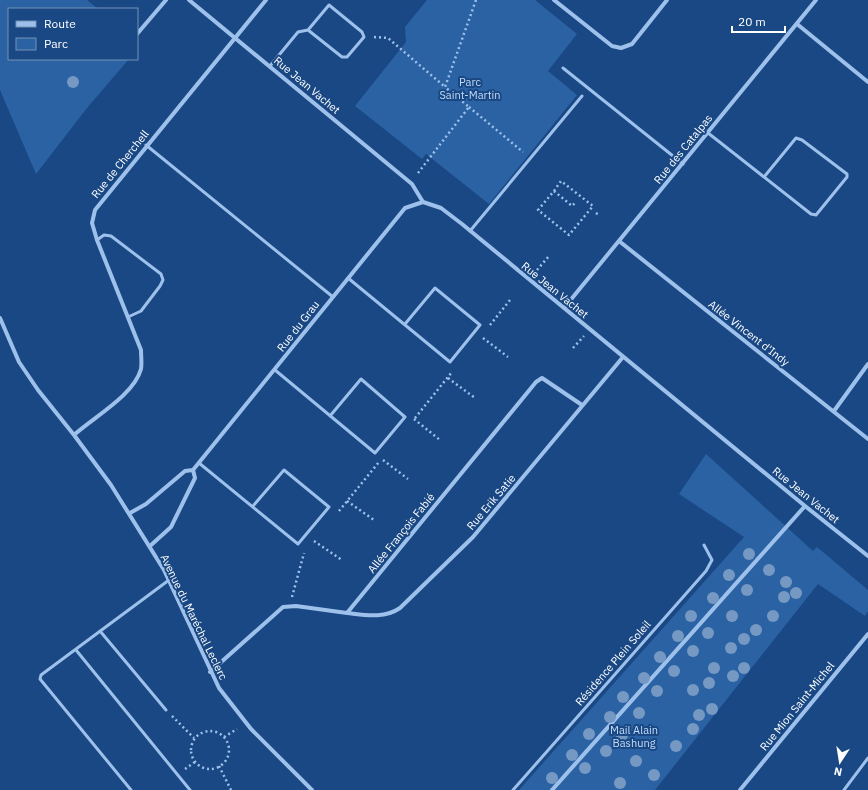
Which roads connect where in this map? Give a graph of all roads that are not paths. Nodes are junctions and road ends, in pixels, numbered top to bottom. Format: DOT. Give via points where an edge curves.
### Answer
graph roads {
  1 [pos="166,0"];
  2 [pos="190,0"];
  3 [pos="266,0"];
  4 [pos="554,0"];
  5 [pos="667,0"];
  6 [pos="816,0"];
  7 [pos="797,24"];
  8 [pos="308,30"];
  9 [pos="138,33"];
  10 [pos="235,36"];
  11 [pos="270,66"];
  12 [pos="563,68"];
  13 [pos="868,82"];
  14 [pos="582,96"];
  15 [pos="708,132"];
  16 [pos="146,145"];
  17 [pos="683,164"];
  18 [pos="764,177"];
  19 [pos="423,202"];
  20 [pos="470,231"];
  21 [pos="97,240"];
  22 [pos="619,241"];
  23 [pos="348,278"];
  24 [pos="333,297"];
  25 [pos="564,308"];
  26 [pos="128,317"];
  27 [pos="0,318"];
  28 [pos="405,324"];
  29 [pos="623,357"];
  30 [pos="868,364"];
  31 [pos="275,370"];
  32 [pos="582,405"];
  33 [pos="834,411"];
  34 [pos="330,416"];
  35 [pos="74,435"];
  36 [pos="868,439"];
  37 [pos="199,463"];
  38 [pos="193,470"];
  39 [pos="253,506"];
  40 [pos="804,506"];
  41 [pos="130,514"];
  42 [pos="704,545"];
  43 [pos="150,546"];
  44 [pos="868,556"];
  45 [pos="169,580"];
  46 [pos="347,613"];
  47 [pos="100,631"];
  48 [pos="868,634"];
  49 [pos="76,650"];
  50 [pos="210,672"];
  51 [pos="166,710"];
  52 [pos="868,758"];
  53 [pos="131,790"];
  54 [pos="190,790"];
  55 [pos="312,790"];
  56 [pos="514,790"];
  57 [pos="552,790"];
  58 [pos="740,790"];
  59 [pos="844,790"];
  1 -- 9 [label="street"];
  2 -- 10 [label="street, Rue Jean Vachet"];
  3 -- 10 [label="street, Rue de Cherchell"];
  4 -- 5 [label="street" via="612,46 621,48 632,44"];
  6 -- 7 [label="street, Rue des Catalpas"];
  7 -- 13 [label="street"];
  7 -- 15 [label="street, Rue des Catalpas"];
  8 -- 8 [label="lane" via="328,5 362,32 364,37 347,57 342,57"];
  8 -- 11 [label="lane" via="298,32"];
  10 -- 11 [label="street, Rue Jean Vachet"];
  10 -- 16 [label="street, Rue de Cherchell"];
  11 -- 19 [label="street, Rue Jean Vachet" via="412,184"];
  12 -- 17 [label="lane"];
  14 -- 20 [label="lane"];
  15 -- 17 [label="street, Rue des Catalpas"];
  15 -- 18 [label="lane"];
  16 -- 21 [label="street, Rue de Cherchell" via="95,210 92,222"];
  16 -- 24 [label="lane"];
  17 -- 22 [label="street, Rue des Catalpas"];
  18 -- 18 [label="lane" via="811,214 816,215 847,174 796,138"];
  19 -- 20 [label="street, Rue Jean Vachet" via="441,208"];
  19 -- 23 [label="street, Rue du Grau" via="405,208"];
  20 -- 25 [label="street, Rue Jean Vachet"];
  21 -- 26 [label="street, Rue de Cherchell"];
  21 -- 26 [label="lane" via="104,235 111,236 160,274 163,280 141,311"];
  22 -- 25 [label="street, Rue des Catalpas"];
  22 -- 33 [label="street, Allée Vincent d'Indy"];
  23 -- 24 [label="street, Rue du Grau"];
  23 -- 28 [label="lane"];
  24 -- 31 [label="street, Rue du Grau"];
  25 -- 29 [label="street, Rue Jean Vachet"];
  26 -- 35 [label="street, Rue de Cherchell" via="141,350 141,368 137,378 130,389"];
  27 -- 35 [label="street, Avenue du Maréchal Leclerc" via="19,362"];
  28 -- 28 [label="lane" via="436,288 480,325 450,362"];
  29 -- 32 [label="street, Rue Erik Satie"];
  29 -- 40 [label="street, Rue Jean Vachet"];
  30 -- 33 [label="street"];
  31 -- 34 [label="lane"];
  31 -- 37 [label="street, Rue du Grau"];
  32 -- 46 [label="street, Rue Erik Satie" via="473,537 400,608 384,615"];
  32 -- 46 [label="street, Allée François Fabié" via="549,381 542,378 536,382"];
  33 -- 36 [label="street, Allée Vincent d'Indy"];
  34 -- 34 [label="lane" via="361,379 405,417 375,453"];
  35 -- 41 [label="street, Avenue du Maréchal Leclerc"];
  37 -- 38 [label="street, Rue du Grau"];
  37 -- 39 [label="lane"];
  38 -- 41 [label="street, Rue du Grau" via="185,471"];
  38 -- 43 [label="street" via="195,478 171,527"];
  39 -- 39 [label="lane" via="284,470 329,508 298,544"];
  40 -- 44 [label="street, Rue Jean Vachet"];
  40 -- 57 [label="street"];
  41 -- 43 [label="street, Avenue du Maréchal Leclerc"];
  42 -- 56 [label="lane, Résidence Plein Soleil" via="712,560 706,571"];
  43 -- 45 [label="street, Avenue du Maréchal Leclerc"];
  45 -- 47 [label="lane"];
  45 -- 50 [label="street, Avenue du Maréchal Leclerc"];
  46 -- 50 [label="street" via="296,606 282,607"];
  47 -- 49 [label="lane"];
  47 -- 51 [label="lane"];
  48 -- 58 [label="street, Rue Mion Saint-Michel"];
  49 -- 53 [label="lane" via="40,679"];
  49 -- 54 [label="lane"];
  50 -- 55 [label="street, Avenue du Maréchal Leclerc" via="218,688 251,729"];
  52 -- 59 [label="lane"];
}
